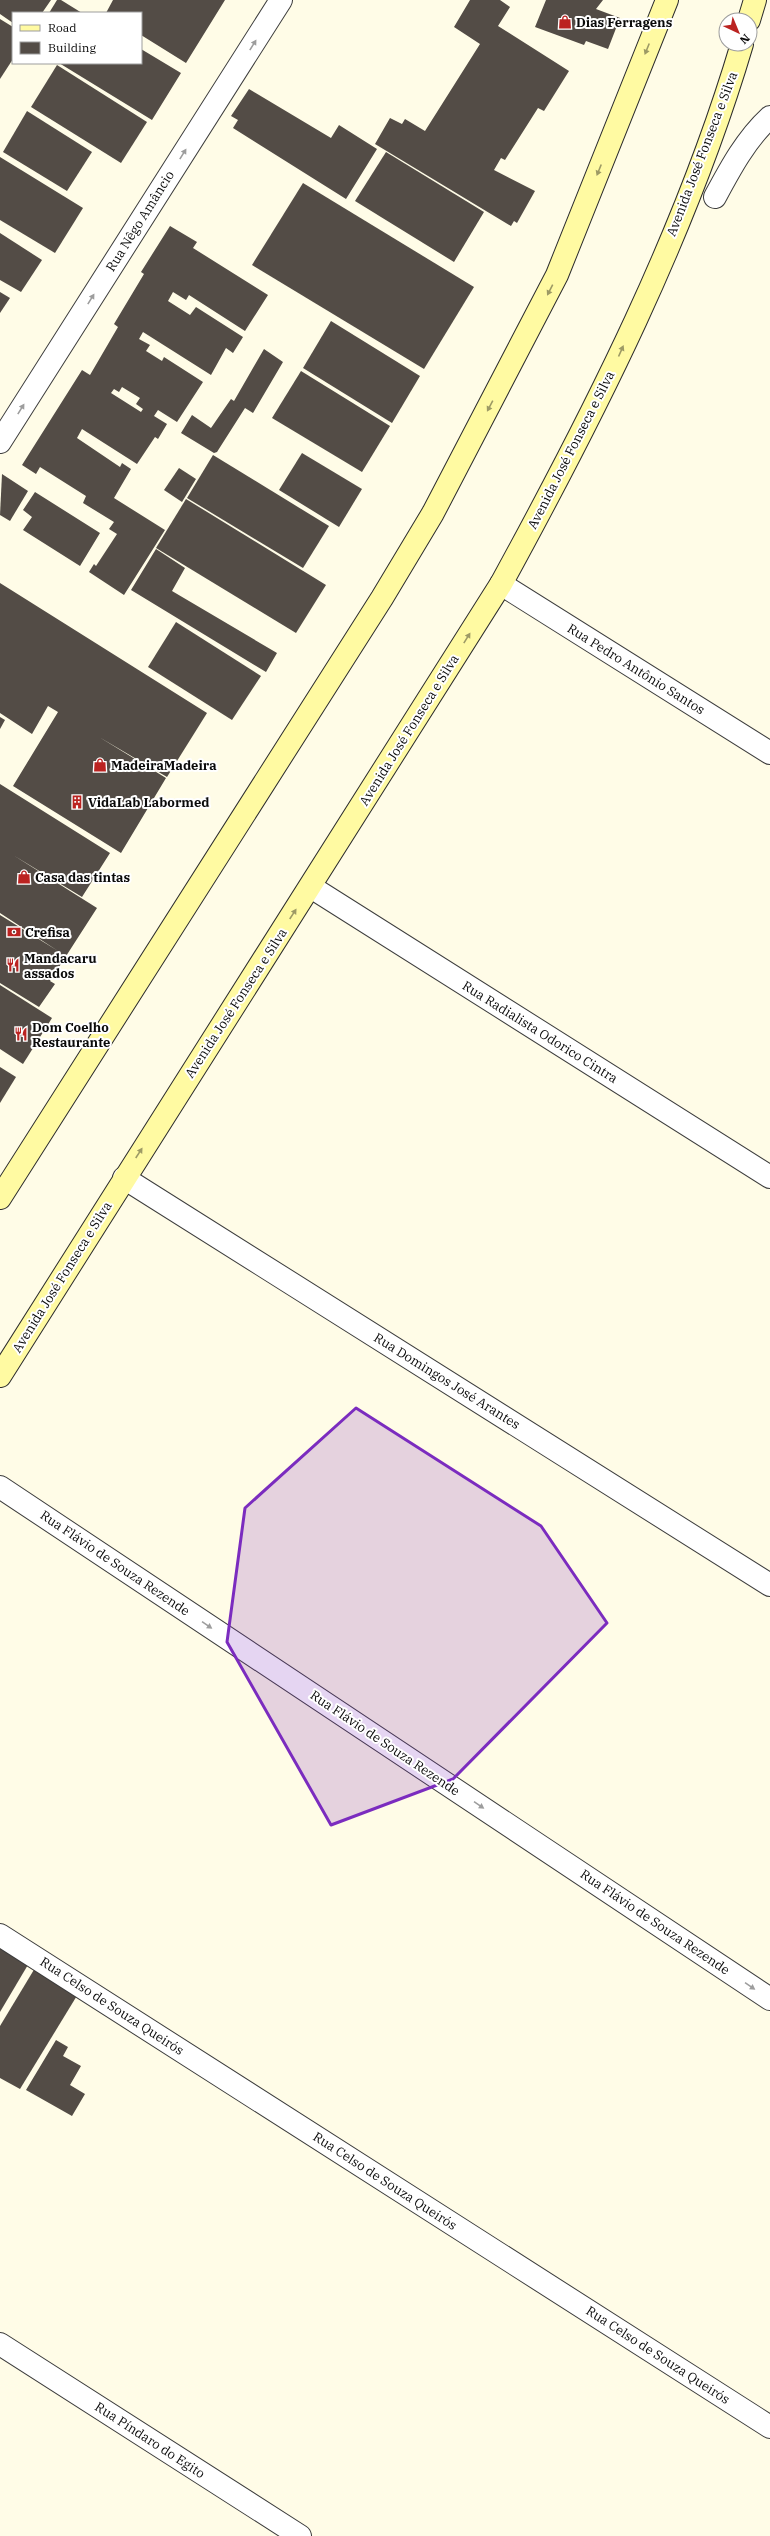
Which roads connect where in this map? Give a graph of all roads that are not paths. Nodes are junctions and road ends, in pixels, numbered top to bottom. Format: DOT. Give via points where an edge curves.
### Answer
graph roads {
  1 [pos="281,0"];
  2 [pos="667,0"];
  3 [pos="755,0"];
  4 [pos="751,12"];
  5 [pos="740,52"];
  6 [pos="770,117"];
  7 [pos="714,197"];
  8 [pos="0,442"];
  9 [pos="501,584"];
  10 [pos="770,753"];
  11 [pos="311,887"];
  12 [pos="770,1177"];
  13 [pos="124,1178"];
  14 [pos="0,1198"];
  15 [pos="0,1376"];
  16 [pos="0,1487"];
  17 [pos="770,1585"];
  18 [pos="0,1934"];
  19 [pos="770,1999"];
  20 [pos="0,2344"];
  21 [pos="770,2427"];
  22 [pos="300,2536"];
  8 -- 1 [label="street, Rua Nêgo Amâncio, one-way"];
  2 -- 14 [label="main road, one-way" via="557,275 433,513 382,598"];
  3 -- 4 [label="main road"];
  9 -- 5 [label="main road, Avenida José Fonseca e Silva, one-way" via="613,369 673,234 726,99"];
  6 -- 7 [label="street" via="761,125 732,165"];
  9 -- 10 [label="street, Rua Pedro Antônio Santos"];
  11 -- 9 [label="main road, Avenida José Fonseca e Silva, one-way"];
  11 -- 12 [label="street, Rua Radialista Odorico Cintra"];
  13 -- 11 [label="main road, Avenida José Fonseca e Silva, one-way"];
  13 -- 15 [label="main road, Avenida José Fonseca e Silva"];
  13 -- 17 [label="street, Rua Domingos José Arantes"];
  16 -- 19 [label="street, Rua Flávio de Souza Rezende, one-way"];
  18 -- 21 [label="street, Rua Celso de Souza Queirós"];
  20 -- 22 [label="street, Rua Píndaro do Egito"];
}
